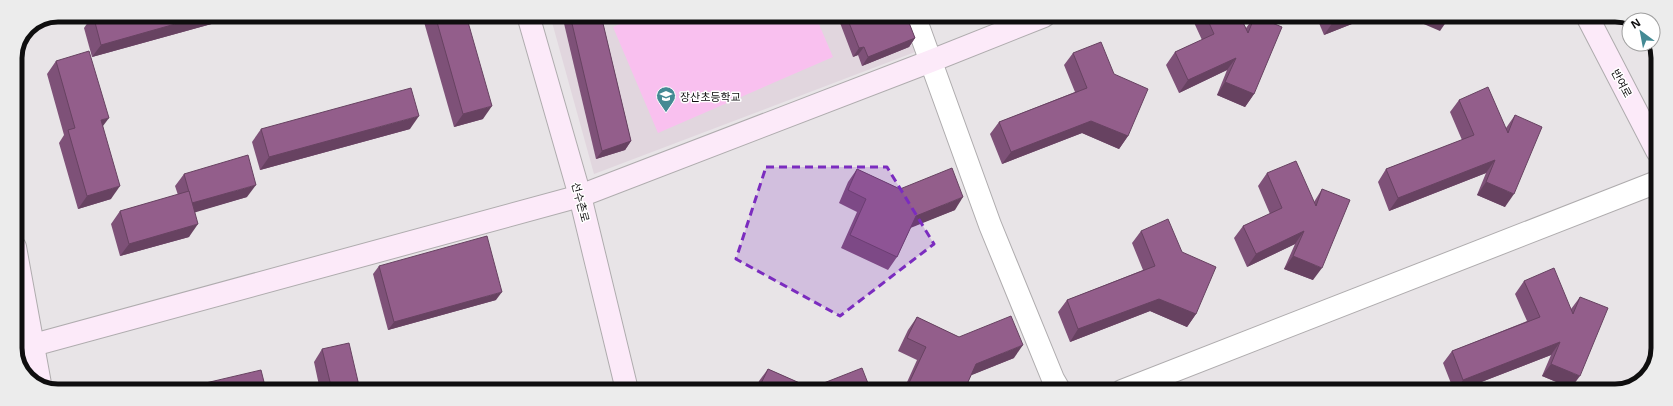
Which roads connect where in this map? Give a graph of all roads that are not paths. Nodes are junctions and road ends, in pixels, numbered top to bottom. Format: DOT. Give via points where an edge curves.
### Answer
graph roads {
  1 [pos="530,22"];
  2 [pos="916,22"];
  3 [pos="1029,22"];
  4 [pos="1590,22"];
  5 [pos="930,61"];
  6 [pos="1651,138"];
  7 [pos="1651,184"];
  8 [pos="580,196"];
  9 [pos="22,326"];
  10 [pos="24,348"];
  11 [pos="37,378"];
  12 [pos="626,384"];
  13 [pos="1056,384"];
  14 [pos="1140,384"];
  1 -- 8 [label="main road, 선수촌로"];
  2 -- 5 [label="street"];
  3 -- 5 [label="main road"];
  4 -- 6 [label="main road, 반여로"];
  5 -- 8 [label="main road"];
  5 -- 13 [label="street" via="990,225"];
  7 -- 14 [label="street"];
  8 -- 10 [label="main road"];
  8 -- 12 [label="main road, 선수촌로"];
  9 -- 10 [label="main road"];
  10 -- 11 [label="main road"];
}
